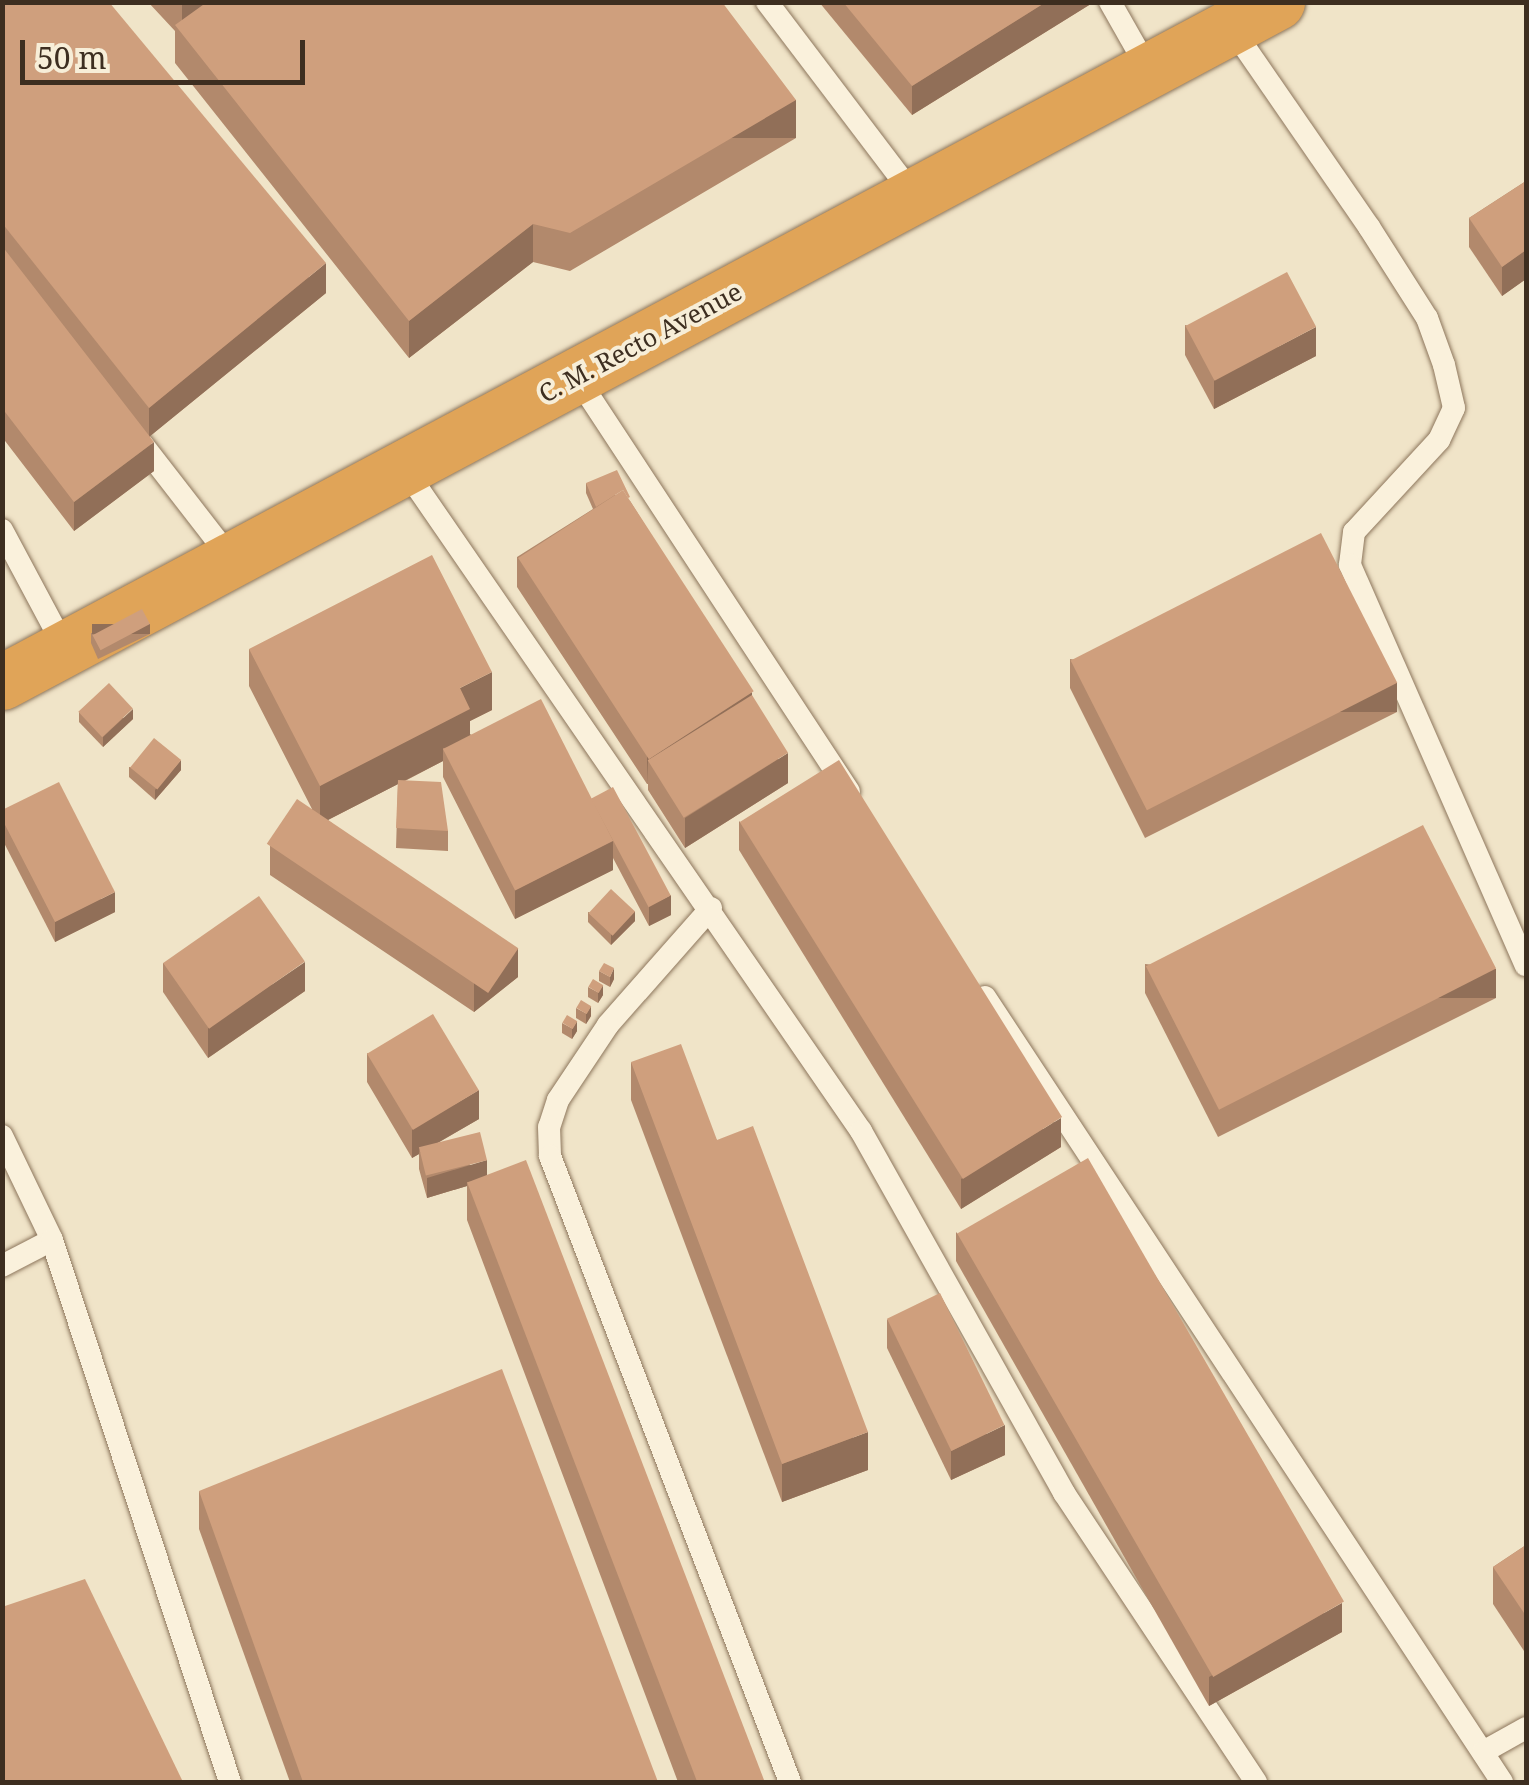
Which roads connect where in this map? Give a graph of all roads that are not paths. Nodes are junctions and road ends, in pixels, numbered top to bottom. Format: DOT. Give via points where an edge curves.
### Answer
graph roads {
  1 [pos="766,2"];
  2 [pos="1110,2"];
  3 [pos="1254,15"];
  4 [pos="1148,70"];
  5 [pos="914,196"];
  6 [pos="576,376"];
  7 [pos="124,420"];
  8 [pos="406,471"];
  9 [pos="2,530"];
  10 [pos="234,562"];
  11 [pos="66,650"];
  12 [pos="2,682"];
  13 [pos="860,807"];
  14 [pos="711,908"];
  15 [pos="1526,965"];
  16 [pos="969,973"];
  17 [pos="2,1136"];
  18 [pos="52,1240"];
  19 [pos="2,1266"];
  20 [pos="1526,1728"];
  21 [pos="1482,1752"];
  22 [pos="230,1782"];
  23 [pos="790,1782"];
  24 [pos="1256,1782"];
  25 [pos="1502,1782"];
  1 -- 5 [label="lane"];
  2 -- 4 [label="lane"];
  3 -- 4 [label="highway, C. M. Recto Avenue"];
  3 -- 15 [label="lane" via="1426,318 1444,365 1454,408 1438,440 1354,532 1350,565"];
  4 -- 5 [label="highway, C. M. Recto Avenue"];
  5 -- 6 [label="highway, C. M. Recto Avenue"];
  6 -- 8 [label="highway, C. M. Recto Avenue"];
  6 -- 13 [label="lane"];
  7 -- 10 [label="lane"];
  8 -- 10 [label="highway, C. M. Recto Avenue"];
  8 -- 14 [label="lane"];
  9 -- 11 [label="lane"];
  10 -- 11 [label="highway, C. M. Recto Avenue"];
  11 -- 12 [label="highway, C. M. Recto Avenue"];
  14 -- 23 [label="lane" via="608,1025 558,1100 549,1127 550,1156 648,1426"];
  14 -- 24 [label="lane" via="861,1131 1064,1493"];
  16 -- 21 [label="lane"];
  17 -- 18 [label="lane"];
  18 -- 19 [label="lane"];
  18 -- 22 [label="lane"];
  20 -- 21 [label="lane"];
  21 -- 25 [label="lane"];
}
